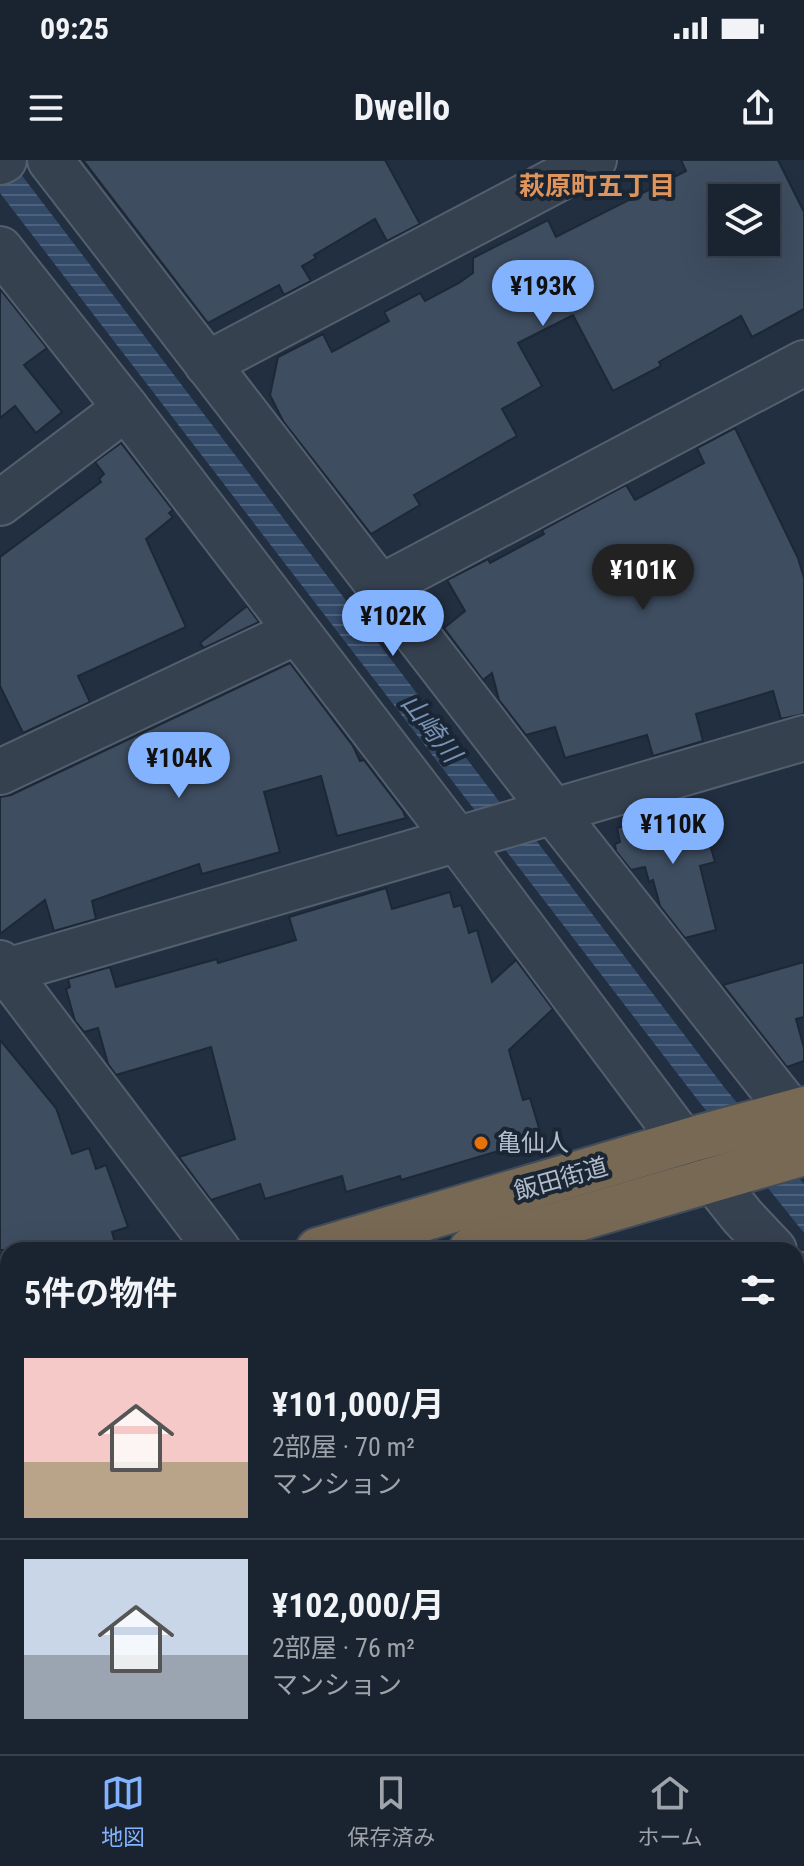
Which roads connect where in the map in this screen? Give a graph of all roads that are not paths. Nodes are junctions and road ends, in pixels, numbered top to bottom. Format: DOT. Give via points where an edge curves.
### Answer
graph roads {
  1 [pos="50,160"];
  2 [pos="594,160"];
  3 [pos="0,249"];
  4 [pos="804,363"];
  5 [pos="207,364"];
  6 [pos="126,408"];
  7 [pos="0,503"];
  8 [pos="381,587"];
  9 [pos="296,632"];
  10 [pos="804,738"];
  11 [pos="0,772"];
  12 [pos="553,811"];
  13 [pos="458,841"];
  14 [pos="2,969"];
  15 [pos="796,1129"];
  16 [pos="690,1140"];
  17 [pos="719,1179"];
  18 [pos="212,1242"];
  19 [pos="345,1242"];
  20 [pos="499,1242"];
  21 [pos="768,1242"];
  1 -- 5 [label="street"];
  2 -- 5 [label="street"];
  3 -- 6 [label="street"];
  4 -- 8 [label="street"];
  5 -- 8 [label="street"];
  6 -- 7 [label="street"];
  6 -- 9 [label="street"];
  8 -- 12 [label="street"];
  9 -- 11 [label="street"];
  9 -- 13 [label="street"];
  10 -- 12 [label="street"];
  12 -- 13 [label="street"];
  12 -- 15 [label="street"];
  13 -- 14 [label="street"];
  13 -- 16 [label="street"];
  14 -- 18 [label="street"];
  15 -- 16 [label="highway, 飯田街道"];
  15 -- 17 [label="highway, 飯田街道"];
  16 -- 17 [label="street"];
  16 -- 19 [label="highway, 飯田街道"];
  17 -- 20 [label="highway, 飯田街道"];
  17 -- 21 [label="street"];
}
